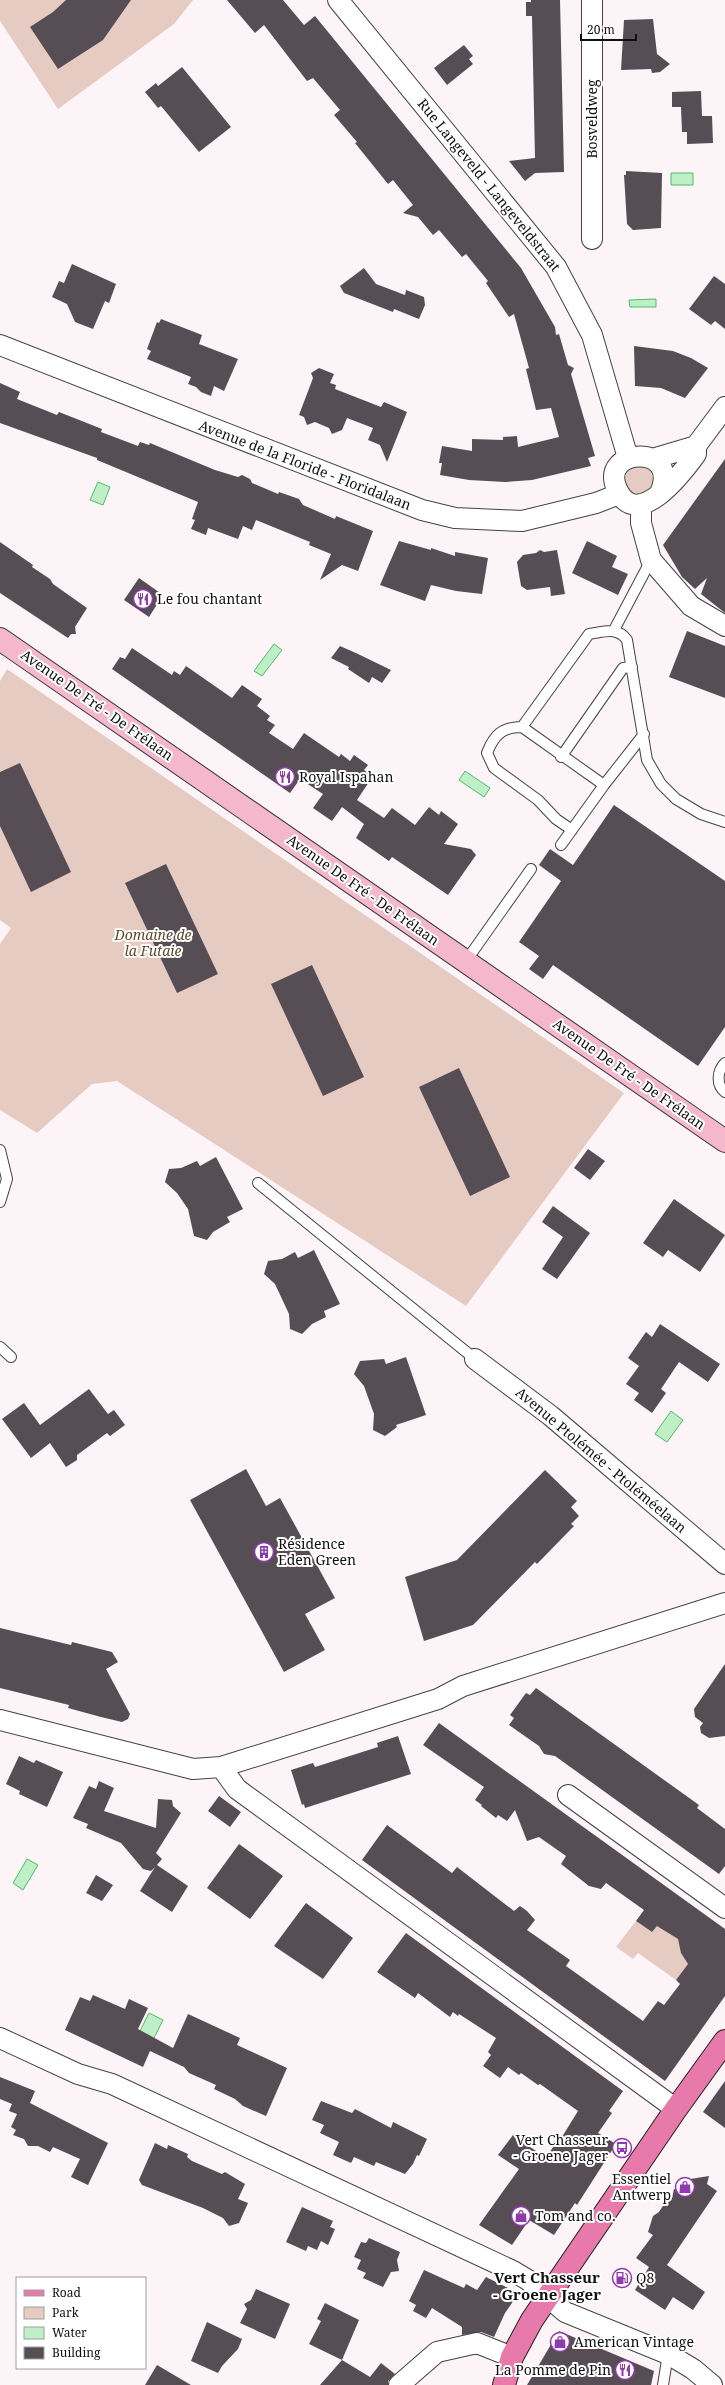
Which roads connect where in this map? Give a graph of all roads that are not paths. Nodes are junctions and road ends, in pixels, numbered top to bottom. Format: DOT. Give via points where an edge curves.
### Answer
graph roads {
  1 [pos="338,0"];
  2 [pos="592,0"];
  3 [pos="592,238"];
  4 [pos="0,345"];
  5 [pos="725,407"];
  6 [pos="696,446"];
  7 [pos="628,458"];
  8 [pos="652,459"];
  9 [pos="660,493"];
  10 [pos="619,494"];
  11 [pos="641,504"];
  12 [pos="651,560"];
  13 [pos="725,626"];
  14 [pos="614,630"];
  15 [pos="0,639"];
  16 [pos="632,667"];
  17 [pos="522,727"];
  18 [pos="644,734"];
  19 [pos="561,756"];
  20 [pos="604,785"];
  21 [pos="725,822"];
  22 [pos="572,830"];
  23 [pos="561,845"];
  24 [pos="531,869"];
  25 [pos="466,961"];
  26 [pos="725,1064"];
  27 [pos="725,1092"];
  28 [pos="725,1141"];
  29 [pos="0,1150"];
  30 [pos="258,1183"];
  31 [pos="0,1202"];
  32 [pos="0,1346"];
  33 [pos="11,1357"];
  34 [pos="475,1359"];
  35 [pos="725,1564"];
  36 [pos="725,1603"];
  37 [pos="0,1720"];
  38 [pos="220,1767"];
  39 [pos="568,1794"];
  40 [pos="725,1908"];
  41 [pos="0,2038"];
  42 [pos="725,2041"];
  43 [pos="676,2109"];
  44 [pos="548,2297"];
  45 [pos="668,2354"];
  46 [pos="512,2357"];
  47 [pos="399,2385"];
  48 [pos="504,2385"];
  49 [pos="663,2385"];
  50 [pos="712,2385"];
  1 -- 7 [label="street, Rue Langeveld - Langeveldstraat" via="556,267 592,335"];
  2 -- 3 [label="street, Bosveldweg"];
  4 -- 10 [label="street, Avenue de la Floride - Floridalaan" via="422,510 455,518 522,522 596,503"];
  5 -- 6 [label="street"];
  6 -- 8 [label="street"];
  6 -- 9 [label="street" via="696,454 680,475"];
  7 -- 8 [label="street" via="640,455"];
  7 -- 10 [label="street" via="621,463 615,478"];
  8 -- 9 [label="street" via="664,479"];
  9 -- 11 [label="street" via="655,499"];
  10 -- 11 [label="street" via="632,504"];
  11 -- 12 [label="street" via="641,523"];
  12 -- 13 [label="street" via="691,606"];
  12 -- 14 [label="lane"];
  14 -- 16 [label="lane" via="627,640"];
  14 -- 17 [label="lane" via="589,634"];
  15 -- 25 [label="main road, Avenue De Fré - De Frélaan"];
  16 -- 18 [label="lane"];
  16 -- 19 [label="lane" via="624,668"];
  17 -- 19 [label="lane"];
  17 -- 22 [label="lane" via="509,727 492,739 487,753 494,768 538,800 556,819"];
  18 -- 20 [label="lane"];
  18 -- 21 [label="lane" via="647,760 661,784 676,800 701,814"];
  19 -- 20 [label="lane"];
  20 -- 22 [label="lane"];
  22 -- 23 [label="lane"];
  24 -- 25 [label="lane"];
  25 -- 28 [label="main road, Avenue De Fré - De Frélaan"];
  26 -- 27 [label="lane" via="719,1073 719,1082"];
  29 -- 31 [label="lane" via="7,1180"];
  30 -- 34 [label="lane"];
  32 -- 33 [label="lane"];
  34 -- 35 [label="street, Avenue Ptolémée - Ptoléméelaan" via="551,1416"];
  36 -- 38 [label="street" via="462,1686 438,1699"];
  37 -- 38 [label="street" via="193,1769"];
  38 -- 43 [label="street" via="237,1789"];
  39 -- 40 [label="street"];
  41 -- 44 [label="street" via="78,2074 112,2084 513,2271"];
  42 -- 43 [label="main road"];
  43 -- 44 [label="main road"];
  44 -- 45 [label="street" via="565,2312"];
  44 -- 46 [label="main road"];
  45 -- 49 [label="lane"];
  45 -- 50 [label="street" via="693,2369"];
  46 -- 47 [label="street" via="477,2343 437,2352"];
  46 -- 48 [label="main road"];
}
